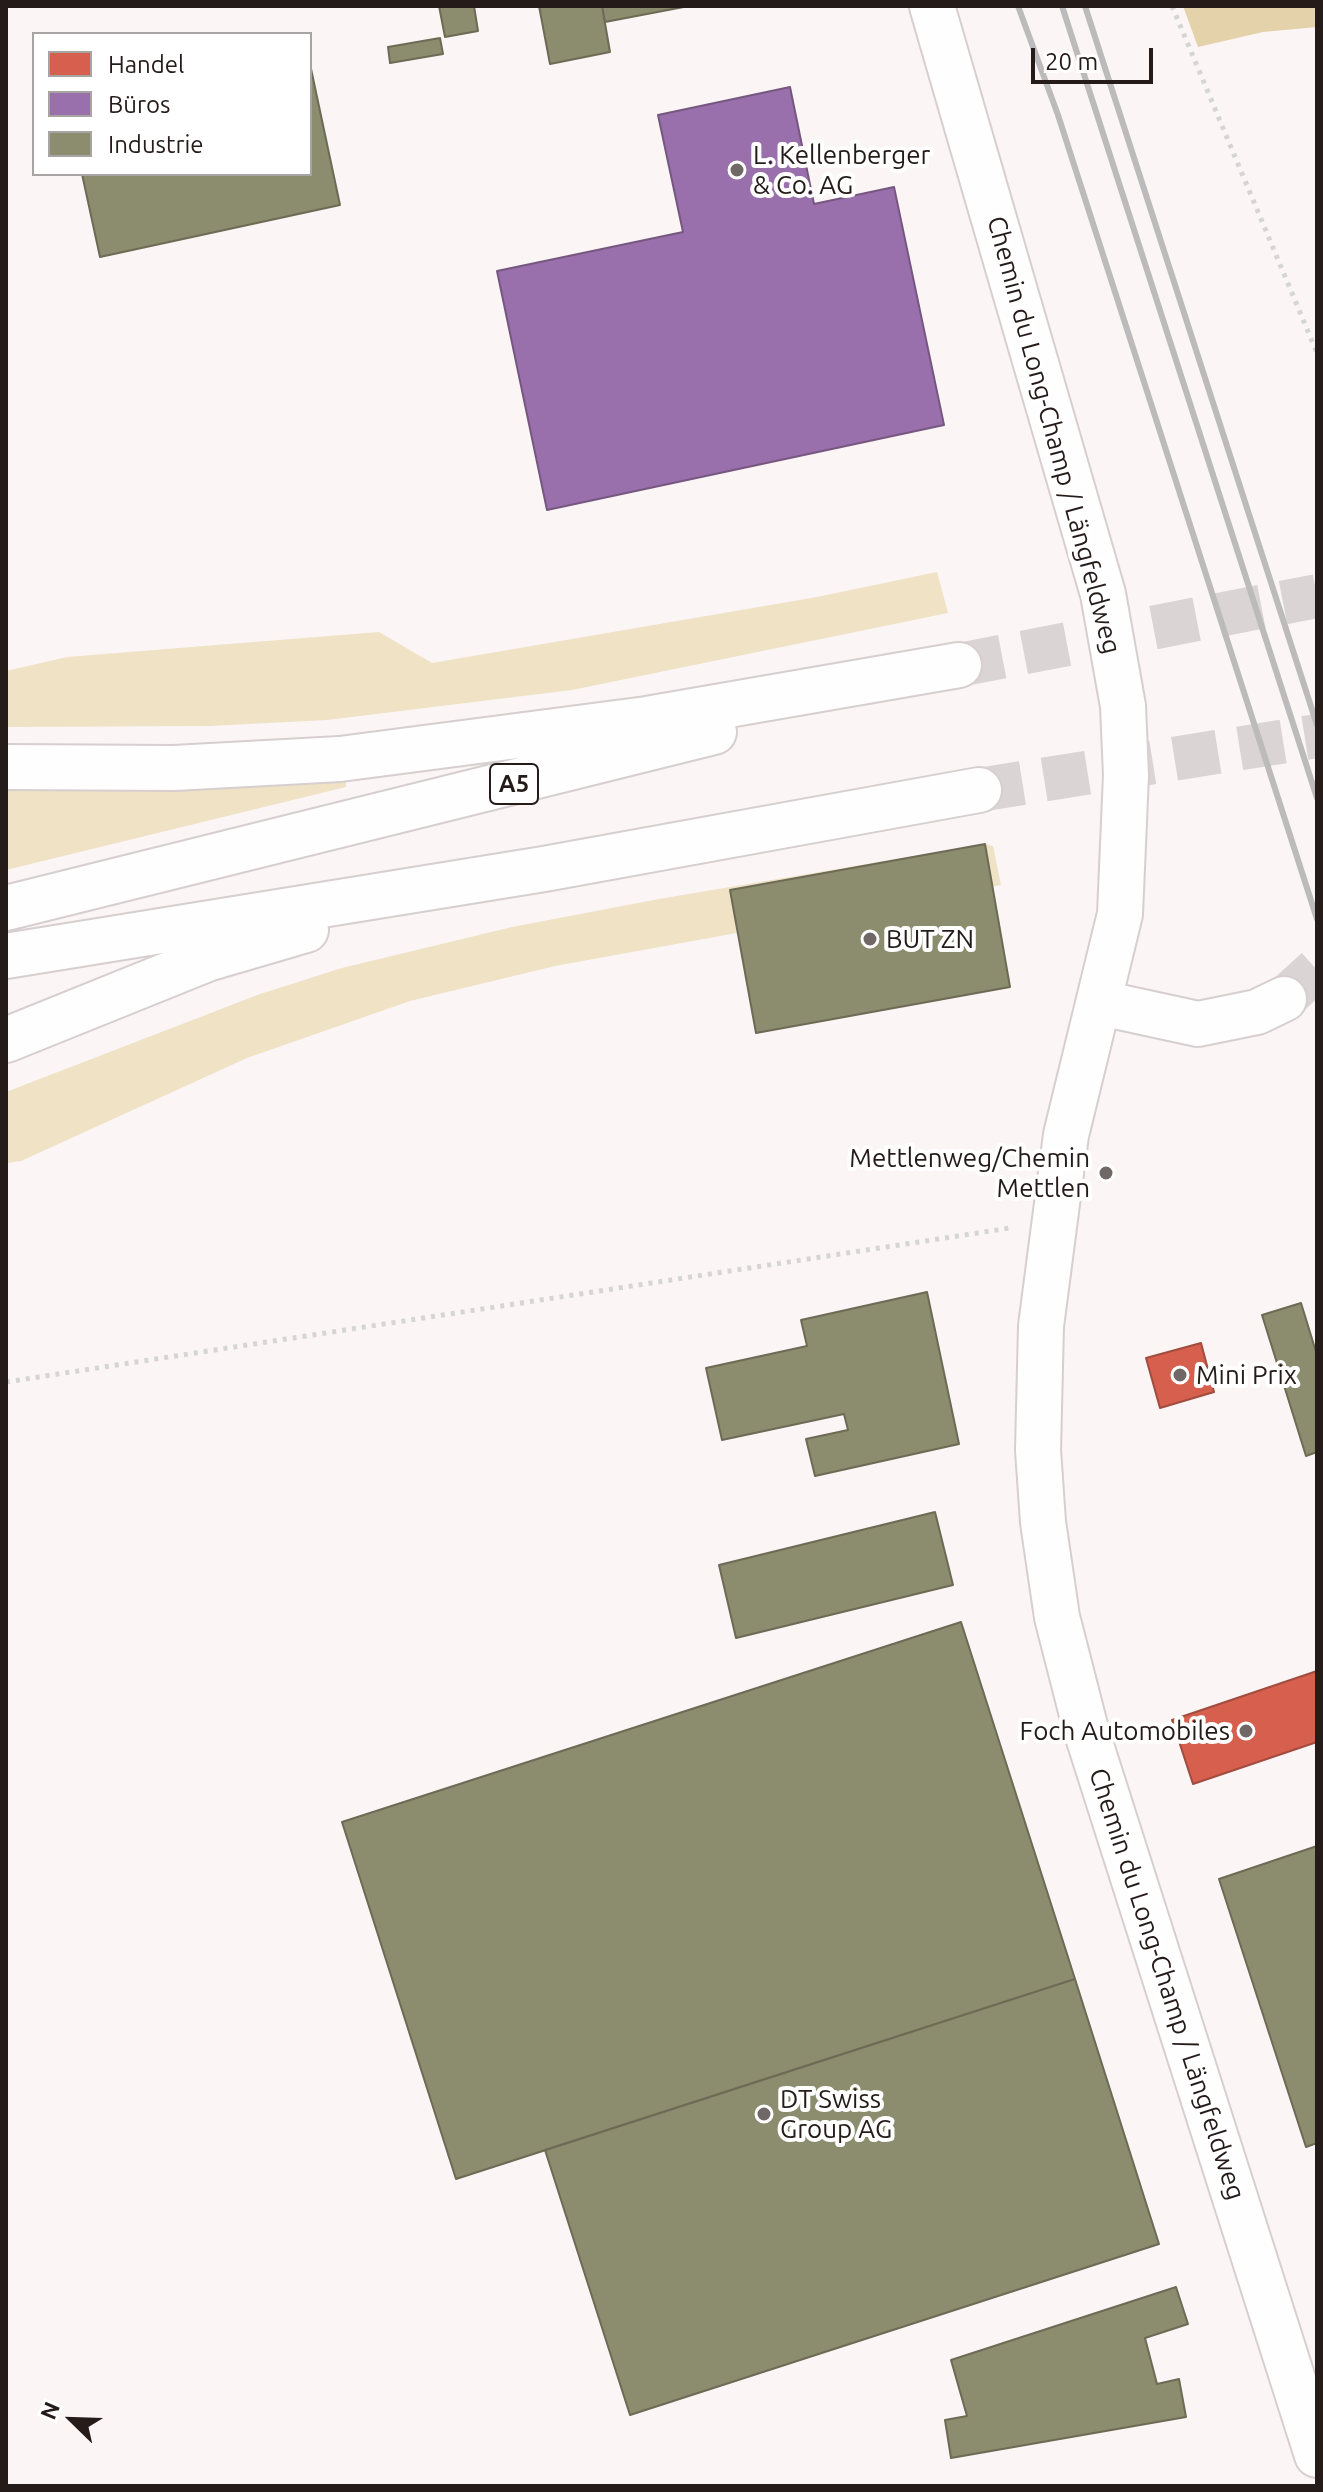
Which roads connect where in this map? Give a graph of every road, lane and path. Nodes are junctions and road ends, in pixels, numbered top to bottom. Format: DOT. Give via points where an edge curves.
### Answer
graph roads {
  1 [pos="932,6"];
  2 [pos="1172,6"];
  3 [pos="1317,353"];
  4 [pos="959,665"];
  5 [pos="902,677"];
  6 [pos="6,767"];
  7 [pos="979,790"];
  8 [pos="544,869"];
  9 [pos="6,908"];
  10 [pos="6,956"];
  11 [pos="1284,999"];
  12 [pos="1101,1003"];
  13 [pos="6,1040"];
  14 [pos="1051,1233"];
  15 [pos="6,1382"];
  16 [pos="1317,2455"];
  1 -- 12 [label="main road, Chemin du Long-Champ / Längfeldweg" via="1075,491 1113,639 1126,775 1120,914"];
  2 -- 3 [label="path"];
  4 -- 5 [label="main road, A5"];
  5 -- 6 [label="main road" via="647,719 340,759 174,768"];
  5 -- 9 [label="main road, A5" via="652,750"];
  7 -- 8 [label="main road"];
  8 -- 10 [label="main road"];
  8 -- 13 [label="main road" via="400,903 207,959"];
  11 -- 12 [label="main road" via="1257,1012 1198,1024"];
  12 -- 14 [label="main road, Chemin du Long-Champ / Längfeldweg" via="1066,1135"];
  14 -- 15 [label="path" via="1011,1227"];
  14 -- 16 [label="main road, Chemin du Long-Champ / Längfeldweg" via="1036,1428 1057,1617 1095,1758"];
}
